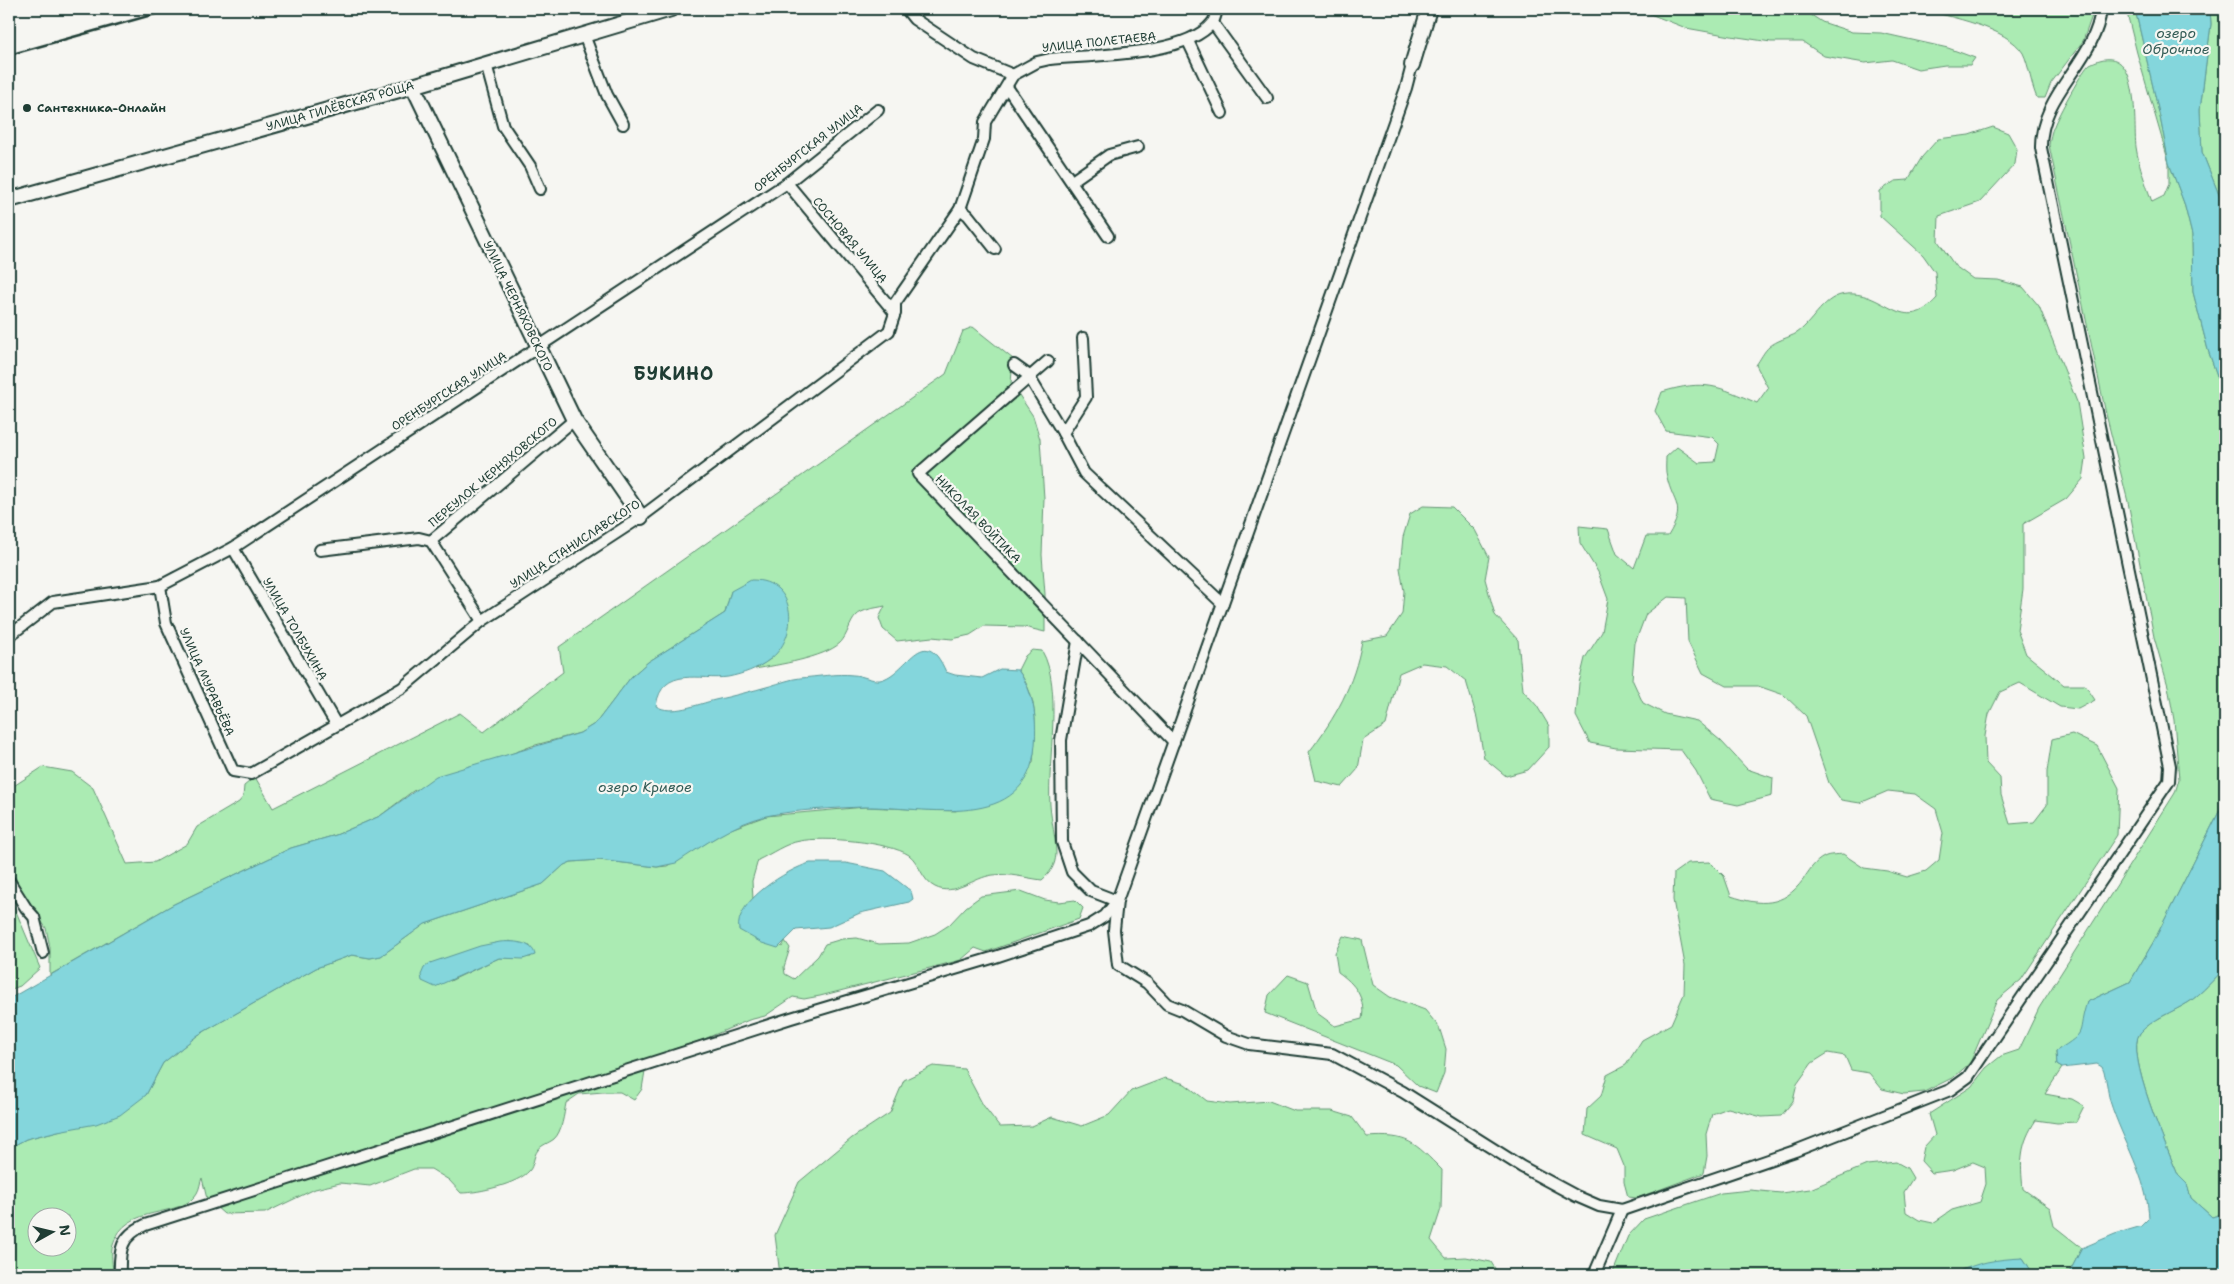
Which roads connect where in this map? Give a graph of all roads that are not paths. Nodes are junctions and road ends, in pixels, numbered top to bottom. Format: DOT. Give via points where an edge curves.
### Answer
graph roads {
  1 [pos="671,9"];
  2 [pos="906,9"];
  3 [pos="1217,9"];
  4 [pos="1429,9"];
  5 [pos="2101,9"];
  6 [pos="1213,23"];
  7 [pos="584,35"];
  8 [pos="1188,41"];
  9 [pos="486,64"];
  10 [pos="1412,65"];
  11 [pos="1013,75"];
  12 [pos="413,86"];
  13 [pos="1007,87"];
  14 [pos="1267,98"];
  15 [pos="878,110"];
  16 [pos="1222,113"];
  17 [pos="623,124"];
  18 [pos="1138,147"];
  19 [pos="1072,181"];
  20 [pos="787,184"];
  21 [pos="540,189"];
  22 [pos="9,200"];
  23 [pos="960,208"];
  24 [pos="1108,236"];
  25 [pos="995,249"];
  26 [pos="895,314"];
  27 [pos="1083,338"];
  28 [pos="538,348"];
  29 [pos="1048,361"];
  30 [pos="1014,365"];
  31 [pos="1029,377"];
  32 [pos="574,420"];
  33 [pos="1062,433"];
  34 [pos="641,517"];
  35 [pos="430,541"];
  36 [pos="233,548"];
  37 [pos="320,550"];
  38 [pos="160,586"];
  39 [pos="1223,604"];
  40 [pos="482,621"];
  41 [pos="9,636"];
  42 [pos="1078,641"];
  43 [pos="336,724"];
  44 [pos="1174,742"];
  45 [pos="251,774"];
  46 [pos="9,881"];
  47 [pos="1117,902"];
  48 [pos="43,953"];
  49 [pos="1622,1210"];
  50 [pos="120,1275"];
  51 [pos="1594,1275"];
  1 -- 7 [label="street, УЛИЦА ГИЛЁВСКАЯ РОЩА"];
  2 -- 11 [label="street" via="914,19 974,59"];
  3 -- 6 [label="street"];
  4 -- 10 [label="street"];
  5 -- 49 [label="street" via="2100,20 2087,49 2046,117 2040,132 2041,148 2170,766 2169,781 1968,1077 1950,1090 1795,1151"];
  6 -- 8 [label="street, УЛИЦА ПОЛЕТАЕВА"];
  6 -- 14 [label="street"];
  7 -- 9 [label="street, УЛИЦА ГИЛЁВСКАЯ РОЩА"];
  7 -- 17 [label="street"];
  8 -- 11 [label="street, УЛИЦА ПОЛЕТАЕВА" via="1160,49 1050,59"];
  8 -- 16 [label="street"];
  9 -- 12 [label="street, УЛИЦА ГИЛЁВСКАЯ РОЩА"];
  9 -- 21 [label="street" via="503,126 530,166"];
  10 -- 39 [label="street"];
  11 -- 13 [label="street"];
  12 -- 22 [label="street, УЛИЦА ГИЛЁВСКАЯ РОЩА"];
  12 -- 28 [label="street, УЛИЦА ЧЕРНЯХОВСКОГО"];
  13 -- 19 [label="street"];
  13 -- 23 [label="street" via="985,122 984,139"];
  15 -- 20 [label="street, ОРЕНБУРГСКАЯ УЛИЦА"];
  18 -- 19 [label="street" via="1109,155"];
  19 -- 24 [label="street"];
  20 -- 26 [label="street, СОСНОВАЯ УЛИЦА"];
  20 -- 28 [label="street, ОРЕНБУРГСКАЯ УЛИЦА"];
  23 -- 25 [label="street"];
  23 -- 26 [label="street" via="895,303"];
  26 -- 34 [label="street, УЛИЦА СТАНИСЛАВСКОГО" via="889,331"];
  27 -- 33 [label="street" via="1086,396"];
  28 -- 32 [label="street, УЛИЦА ЧЕРНЯХОВСКОГО"];
  28 -- 36 [label="street, ОРЕНБУРГСКАЯ УЛИЦА"];
  29 -- 31 [label="street, НИКОЛАЯ ВОЙТИКА"];
  30 -- 31 [label="street"];
  31 -- 33 [label="street"];
  31 -- 42 [label="street, НИКОЛАЯ ВОЙТИКА" via="918,474"];
  32 -- 34 [label="street, УЛИЦА ЧЕРНЯХОВСКОГО"];
  32 -- 35 [label="street, ПЕРЕУЛОК ЧЕРНЯХОВСКОГО"];
  33 -- 39 [label="street" via="1084,474"];
  34 -- 40 [label="street, УЛИЦА СТАНИСЛАВСКОГО"];
  35 -- 37 [label="street" via="419,538"];
  35 -- 40 [label="street, ПЕРЕУЛОК ЧЕРНЯХОВСКОГО"];
  36 -- 38 [label="street, ОРЕНБУРГСКАЯ УЛИЦА"];
  36 -- 43 [label="street, УЛИЦА ТОЛБУХИНА"];
  38 -- 41 [label="street, ОРЕНБУРГСКАЯ УЛИЦА" via="53,602"];
  38 -- 45 [label="street, УЛИЦА МУРАВЬЁВА" via="166,623 233,771"];
  39 -- 44 [label="street"];
  40 -- 43 [label="street, УЛИЦА СТАНИСЛАВСКОГО" via="402,688"];
  42 -- 44 [label="street"];
  42 -- 47 [label="street" via="1061,740 1062,842 1072,872 1091,891"];
  43 -- 45 [label="street, УЛИЦА СТАНИСЛАВСКОГО"];
  44 -- 47 [label="street"];
  46 -- 48 [label="street" via="34,916"];
  47 -- 49 [label="street" via="1114,930 1118,965 1147,983 1167,1004 1226,1036 1248,1044 1332,1054 1403,1092 1576,1196 1599,1206"];
  47 -- 50 [label="street" via="1105,916 1089,926 145,1224 132,1231 122,1244"];
  49 -- 51 [label="street"];
}
